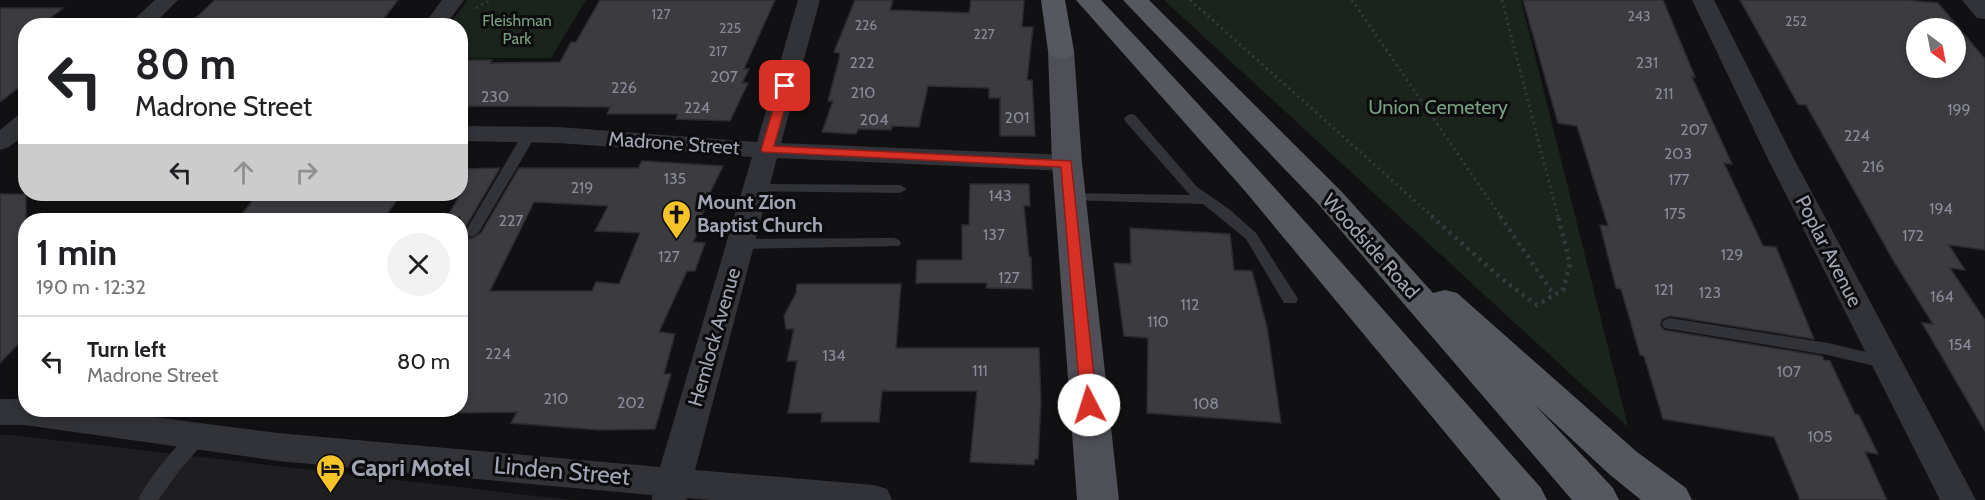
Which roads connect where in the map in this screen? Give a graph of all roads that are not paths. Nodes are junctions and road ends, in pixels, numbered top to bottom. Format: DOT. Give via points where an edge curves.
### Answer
graph roads {
  1 [pos="168,0"];
  2 [pos="453,0"];
  3 [pos="809,0"];
  4 [pos="1053,0"];
  5 [pos="1088,0"];
  6 [pos="1135,0"];
  7 [pos="1703,0"];
  8 [pos="1973,0"];
  9 [pos="1985,13"];
  10 [pos="147,18"];
  11 [pos="441,18"];
  12 [pos="1061,51"];
  13 [pos="1130,118"];
  14 [pos="468,134"];
  15 [pos="529,135"];
  16 [pos="767,150"];
  17 [pos="1067,163"];
  18 [pos="756,188"];
  19 [pos="900,189"];
  20 [pos="1070,197"];
  21 [pos="1330,198"];
  22 [pos="1207,200"];
  23 [pos="472,232"];
  24 [pos="741,243"];
  25 [pos="894,243"];
  26 [pos="1290,299"];
  27 [pos="1670,324"];
  28 [pos="1887,363"];
  29 [pos="0,412"];
  30 [pos="18,412"];
  31 [pos="60,417"];
  32 [pos="198,437"];
  33 [pos="671,490"];
  34 [pos="147,500"];
  35 [pos="874,500"];
  36 [pos="1098,500"];
  37 [pos="1526,500"];
  38 [pos="1598,500"];
  39 [pos="1671,500"];
  40 [pos="1958,500"];
  1 -- 10 [label="street"];
  2 -- 11 [label="street"];
  3 -- 16 [label="street, Hemlock Avenue"];
  4 -- 12 [label="highway"];
  5 -- 37 [label="highway" via="1329,268"];
  6 -- 21 [label="highway, Woodside Road"];
  7 -- 28 [label="street, Poplar Avenue"];
  8 -- 9 [label="street"];
  12 -- 17 [label="main road"];
  13 -- 22 [label="lane" via="1192,190"];
  14 -- 15 [label="street, Madrone Street"];
  15 -- 16 [label="street, Madrone Street"];
  15 -- 23 [label="lane"];
  16 -- 17 [label="street, Madrone Street"];
  16 -- 18 [label="street, Hemlock Avenue"];
  17 -- 20 [label="main road"];
  18 -- 19 [label="lane"];
  18 -- 24 [label="street, Hemlock Avenue"];
  20 -- 22 [label="lane"];
  20 -- 36 [label="main road"];
  21 -- 38 [label="highway, Woodside Road"];
  21 -- 39 [label="highway" via="1623,463"];
  22 -- 26 [label="lane" via="1251,236"];
  24 -- 25 [label="lane"];
  24 -- 33 [label="street, Hemlock Avenue"];
  27 -- 28 [label="lane"];
  28 -- 40 [label="street, Poplar Avenue"];
  29 -- 30 [label="street, Linden Street"];
  31 -- 32 [label="street, Linden Street"];
  32 -- 33 [label="street, Linden Street"];
  32 -- 34 [label="lane"];
  33 -- 35 [label="street, Linden Street"];
}
